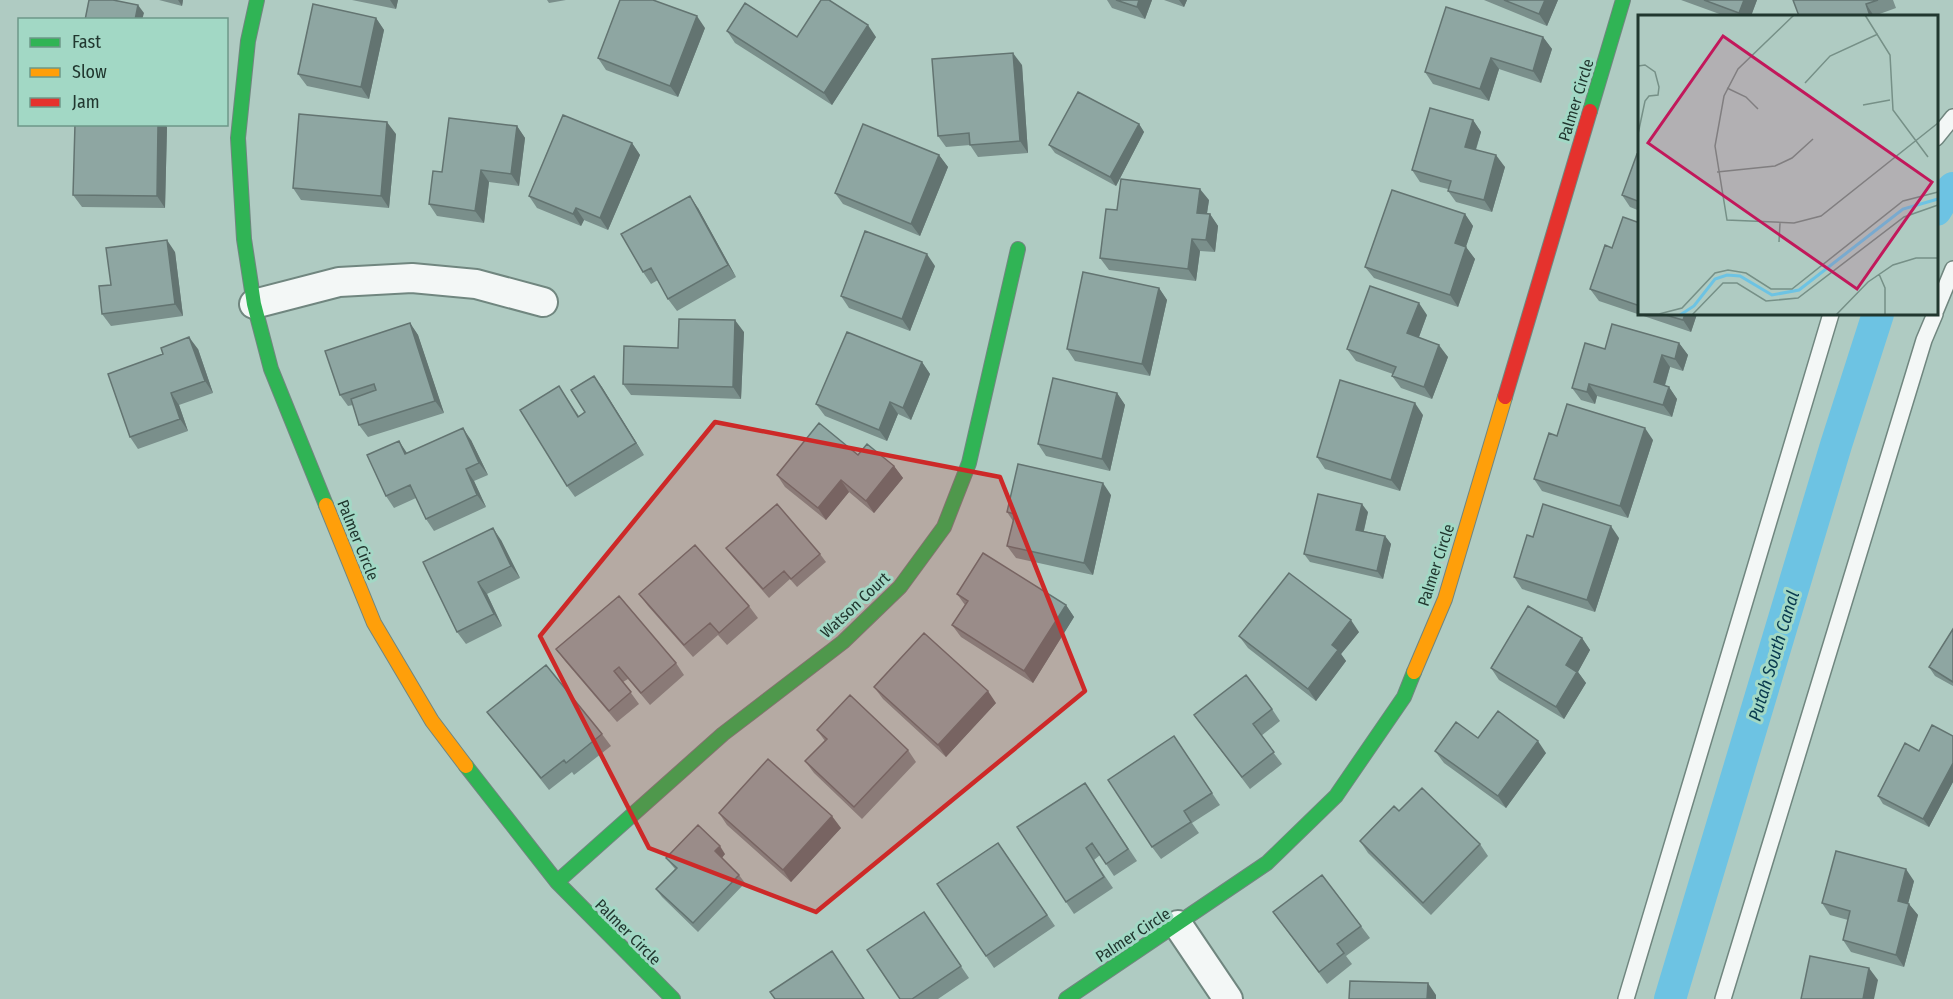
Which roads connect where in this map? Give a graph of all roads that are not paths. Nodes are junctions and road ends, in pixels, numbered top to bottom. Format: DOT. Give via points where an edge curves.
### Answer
graph roads {
  1 [pos="257,0"];
  2 [pos="1623,0"];
  3 [pos="1953,117"];
  4 [pos="1938,136"];
  5 [pos="1018,249"];
  6 [pos="1953,270"];
  7 [pos="543,302"];
  8 [pos="254,304"];
  9 [pos="1938,307"];
  10 [pos="1831,315"];
  11 [pos="1935,315"];
  12 [pos="557,882"];
  13 [pos="1178,925"];
  14 [pos="673,999"];
  15 [pos="1066,999"];
  16 [pos="1228,999"];
  17 [pos="1626,999"];
  18 [pos="1723,999"];
  1 -- 8 [label="street, Palmer Circle" via="248,41 238,138 244,239"];
  2 -- 13 [label="street, Palmer Circle" via="1444,599 1404,697 1336,796 1267,863"];
  3 -- 4 [label="lane"];
  5 -- 12 [label="street, Watson Court" via="969,463 944,527 900,587 843,642 723,734"];
  6 -- 9 [label="lane"];
  7 -- 8 [label="street" via="476,284 412,278 339,282"];
  8 -- 12 [label="street, Palmer Circle" via="271,369 374,623 432,721"];
  10 -- 17 [label="lane"];
  11 -- 18 [label="lane"];
  12 -- 14 [label="street, Palmer Circle"];
  13 -- 15 [label="street, Palmer Circle"];
  13 -- 16 [label="street"];
}
